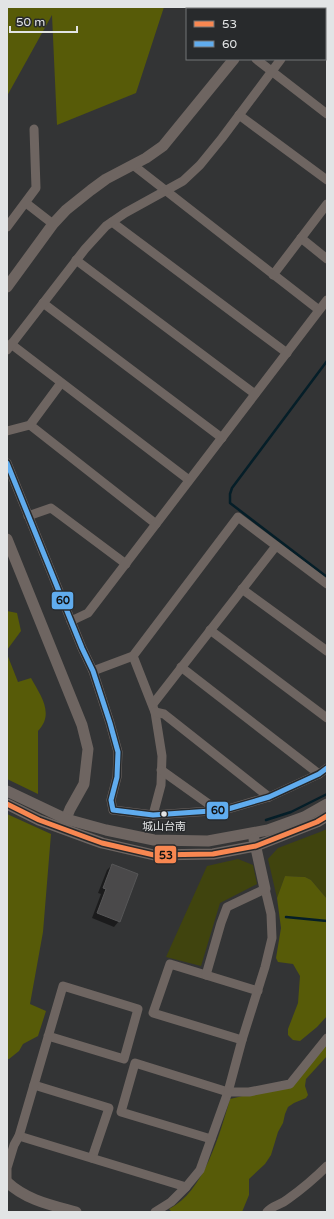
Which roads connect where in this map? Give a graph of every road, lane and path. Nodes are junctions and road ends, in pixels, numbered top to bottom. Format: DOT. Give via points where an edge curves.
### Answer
graph roads {
  1 [pos="233,60"];
  2 [pos="257,60"];
  3 [pos="280,60"];
  4 [pos="272,72"];
  5 [pos="327,114"];
  6 [pos="239,115"];
  7 [pos="34,129"];
  8 [pos="134,165"];
  9 [pos="327,180"];
  10 [pos="165,190"];
  11 [pos="26,203"];
  12 [pos="327,204"];
  13 [pos="112,222"];
  14 [pos="52,224"];
  15 [pos="7,227"];
  16 [pos="301,238"];
  17 [pos="327,258"];
  18 [pos="76,260"];
  19 [pos="273,275"];
  20 [pos="7,287"];
  21 [pos="327,300"];
  22 [pos="43,303"];
  23 [pos="319,310"];
  24 [pos="9,347"];
  25 [pos="287,352"];
  26 [pos="62,383"];
  27 [pos="255,394"];
  28 [pos="30,425"];
  29 [pos="7,431"];
  30 [pos="222,438"];
  31 [pos="7,463"];
  32 [pos="189,480"];
  33 [pos="28,516"];
  34 [pos="156,524"];
  35 [pos="7,539"];
  36 [pos="276,546"];
  37 [pos="126,564"];
  38 [pos="327,584"];
  39 [pos="242,589"];
  40 [pos="71,621"];
  41 [pos="210,630"];
  42 [pos="327,651"];
  43 [pos="133,656"];
  44 [pos="181,667"];
  45 [pos="93,671"];
  46 [pos="154,708"];
  47 [pos="327,718"];
  48 [pos="161,770"];
  49 [pos="323,771"];
  50 [pos="7,791"];
  51 [pos="269,797"];
  52 [pos="7,804"];
  53 [pos="327,804"];
  54 [pos="211,811"];
  55 [pos="153,815"];
  56 [pos="327,816"];
  57 [pos="64,824"];
  58 [pos="252,833"];
  59 [pos="256,846"];
  60 [pos="265,889"];
  61 [pos="206,975"];
  62 [pos="258,991"];
  63 [pos="48,1036"];
  64 [pos="327,1038"];
  65 [pos="242,1040"];
  66 [pos="34,1085"];
  67 [pos="228,1092"];
  68 [pos="19,1136"];
  69 [pos="211,1139"];
  70 [pos="92,1158"];
  71 [pos="327,1166"];
  72 [pos="7,1182"];
  73 [pos="186,1187"];
  74 [pos="76,1212"];
  75 [pos="155,1212"];
  76 [pos="267,1212"];
  1 -- 8 [label="street" via="163,146"];
  2 -- 4 [label="street"];
  3 -- 4 [label="street"];
  4 -- 5 [label="street"];
  4 -- 6 [label="street"];
  6 -- 9 [label="street"];
  6 -- 10 [label="street" via="200,165 183,181"];
  7 -- 11 [label="street" via="36,188"];
  8 -- 10 [label="street"];
  8 -- 14 [label="street" via="106,179"];
  10 -- 13 [label="street"];
  10 -- 19 [label="street"];
  11 -- 14 [label="street"];
  11 -- 15 [label="street"];
  12 -- 16 [label="street"];
  13 -- 18 [label="street"];
  13 -- 25 [label="street"];
  14 -- 20 [label="street"];
  16 -- 17 [label="street"];
  16 -- 19 [label="street"];
  18 -- 22 [label="street"];
  18 -- 27 [label="street"];
  19 -- 23 [label="street"];
  21 -- 23 [label="street"];
  22 -- 24 [label="street"];
  22 -- 30 [label="street"];
  23 -- 25 [label="street"];
  24 -- 26 [label="street"];
  25 -- 27 [label="street"];
  26 -- 28 [label="street"];
  26 -- 32 [label="street"];
  27 -- 30 [label="street"];
  28 -- 29 [label="street"];
  28 -- 34 [label="street"];
  30 -- 32 [label="street"];
  31 -- 33 [label="street"];
  32 -- 34 [label="street"];
  33 -- 37 [label="street" via="51,508"];
  33 -- 40 [label="street"];
  34 -- 37 [label="street"];
  35 -- 57 [label="street" via="82,725 88,749 84,784"];
  36 -- 38 [label="street"];
  36 -- 39 [label="street"];
  36 -- 43 [label="street" via="238,517"];
  37 -- 40 [label="street" via="88,613"];
  39 -- 41 [label="street"];
  39 -- 42 [label="street"];
  40 -- 45 [label="street"];
  41 -- 44 [label="street"];
  41 -- 47 [label="street"];
  43 -- 45 [label="street"];
  43 -- 46 [label="street"];
  44 -- 46 [label="street"];
  44 -- 49 [label="street"];
  45 -- 55 [label="street" via="118,752 111,800 114,810"];
  46 -- 48 [label="street" via="162,756"];
  46 -- 51 [label="street"];
  48 -- 54 [label="street" via="210,805"];
  48 -- 55 [label="street" via="161,785"];
  49 -- 51 [label="street"];
  50 -- 57 [label="street" via="44,809"];
  51 -- 54 [label="street" via="228,809"];
  52 -- 57 [label="street" via="39,820"];
  53 -- 58 [label="street" via="304,817"];
  54 -- 55 [label="street"];
  56 -- 59 [label="street"];
  57 -- 58 [label="street" via="154,840 208,841"];
  57 -- 59 [label="street" via="102,843 154,855 213,854"];
  58 -- 59 [label="street"];
  59 -- 60 [label="street"];
  60 -- 61 [label="street" via="227,907"];
  60 -- 62 [label="street" via="271,914 272,938"];
  61 -- 62 [label="street"];
  61 -- 65 [label="street" via="170,964 153,1013"];
  62 -- 65 [label="street"];
  63 -- 63 [label="street" via="124,1059 138,1009 64,986"];
  63 -- 66 [label="street"];
  64 -- 67 [label="street" via="290,1084 249,1092"];
  65 -- 67 [label="street"];
  66 -- 68 [label="street"];
  66 -- 70 [label="street" via="109,1108"];
  67 -- 69 [label="street"];
  67 -- 69 [label="street" via="135,1063 121,1112"];
  68 -- 70 [label="street"];
  68 -- 72 [label="street" via="7,1168"];
  69 -- 73 [label="street" via="200,1170"];
  70 -- 73 [label="street"];
  71 -- 76 [label="street" via="286,1201 271,1207"];
  72 -- 74 [label="street" via="15,1190 32,1199"];
  73 -- 75 [label="street" via="171,1202"];
}
